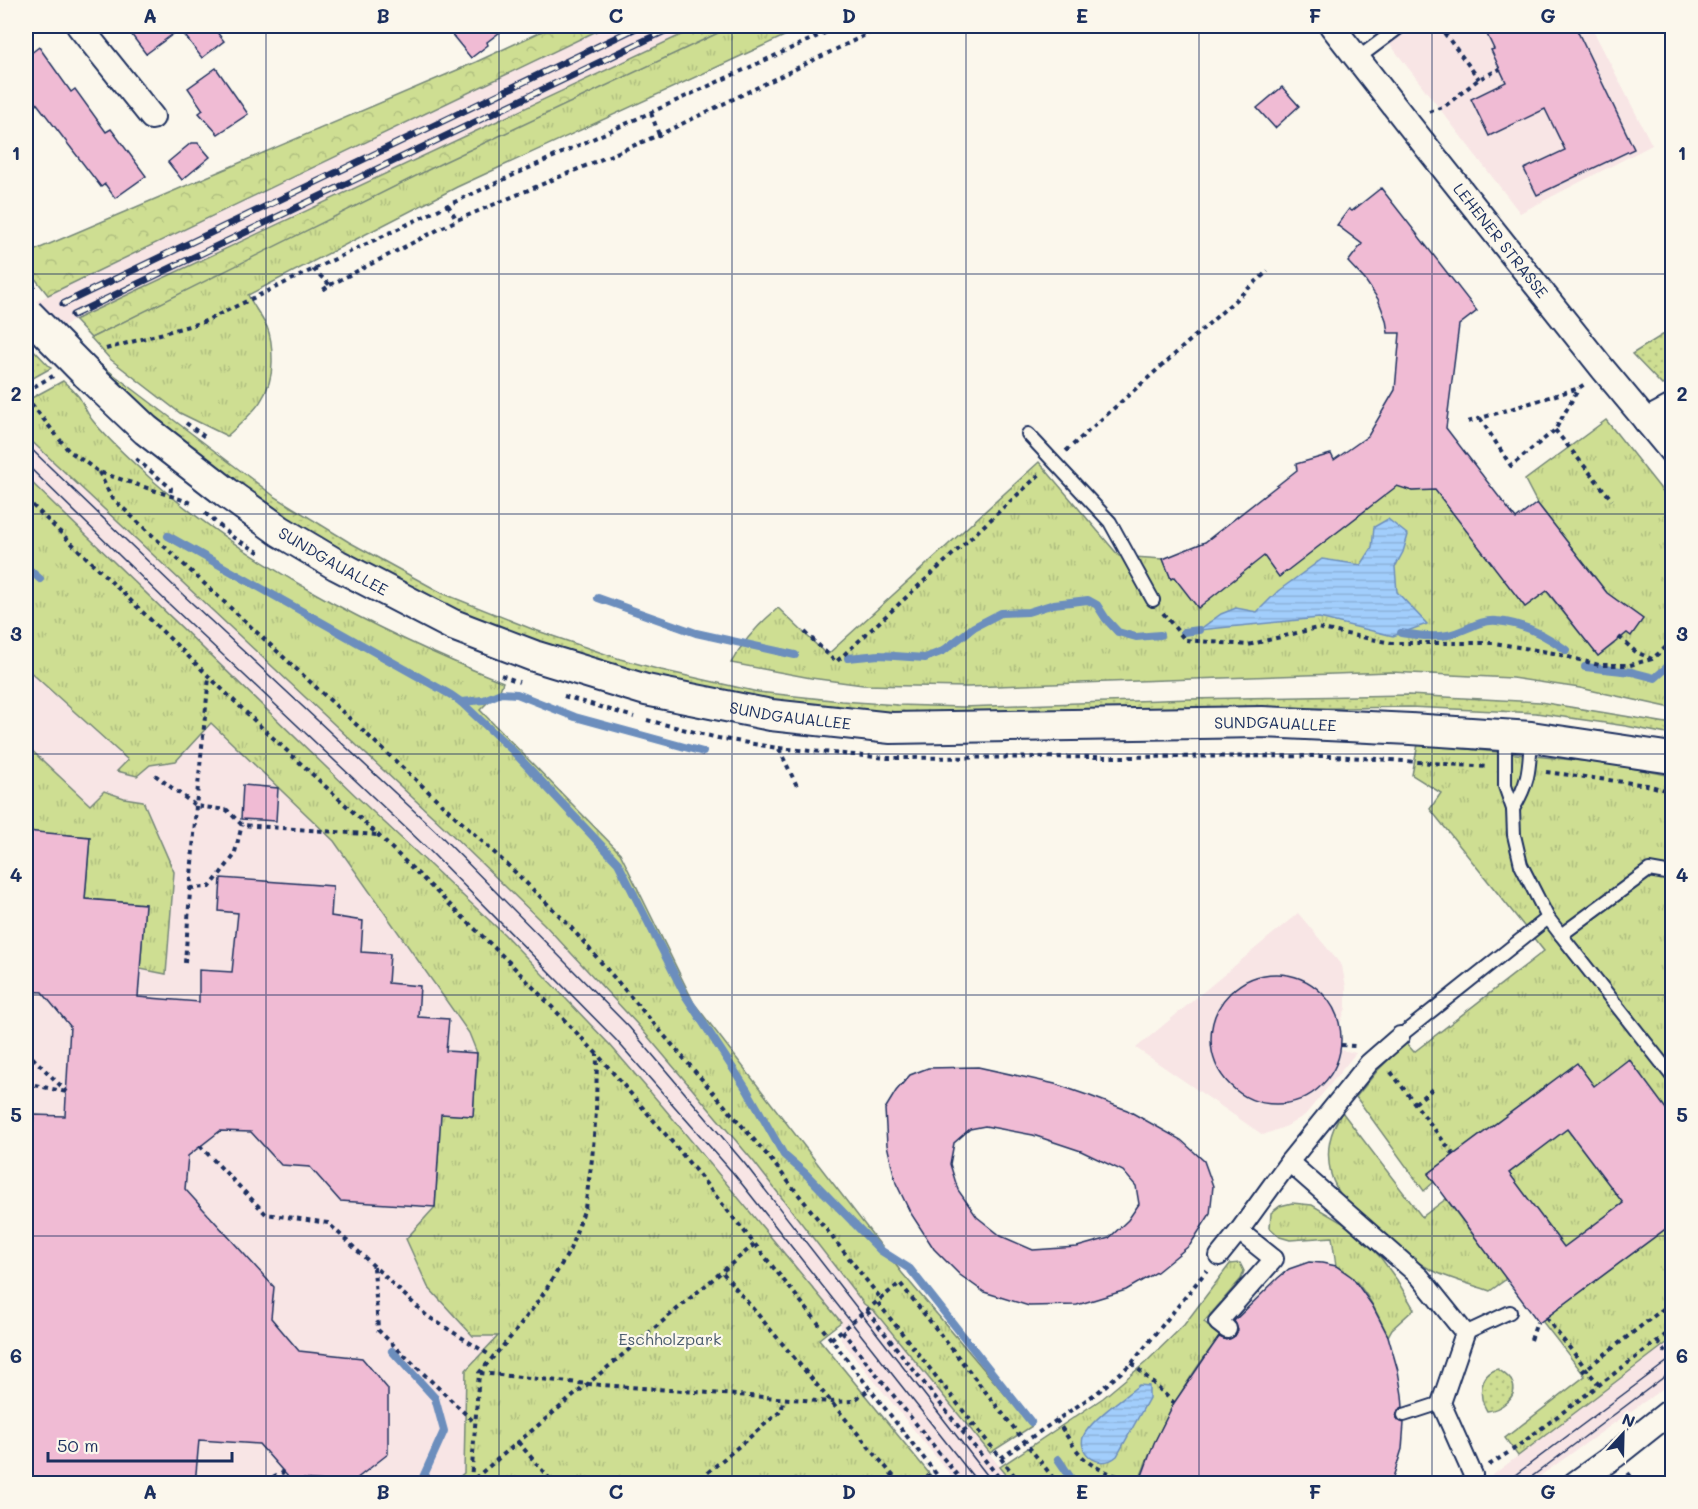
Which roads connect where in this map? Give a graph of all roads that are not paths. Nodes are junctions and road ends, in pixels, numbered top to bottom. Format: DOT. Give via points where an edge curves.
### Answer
graph roads {
  1 [pos="79,26"];
  2 [pos="1332,26"];
  3 [pos="1401,26"];
  4 [pos="1358,58"];
  5 [pos="152,117"];
  6 [pos="26,311"];
  7 [pos="1672,407"];
  8 [pos="1646,421"];
  9 [pos="1028,434"];
  10 [pos="1672,452"];
  11 [pos="1153,600"];
  12 [pos="1518,736"];
  13 [pos="1672,758"];
  14 [pos="1513,809"];
  15 [pos="1672,874"];
  16 [pos="1548,918"];
  17 [pos="1561,935"];
  18 [pos="1400,1036"];
  19 [pos="1672,1076"];
  20 [pos="1289,1162"];
  21 [pos="1239,1232"];
  22 [pos="1219,1256"];
  23 [pos="1510,1312"];
  24 [pos="1227,1329"];
  25 [pos="1465,1333"];
  26 [pos="1441,1403"];
  27 [pos="1672,1410"];
  28 [pos="1404,1415"];
  29 [pos="1473,1475"];
  30 [pos="1575,1484"];
  1 -- 5 [label="street"];
  2 -- 4 [label="street, LEHENER STRASSE"];
  3 -- 4 [label="lane"];
  4 -- 8 [label="street, LEHENER STRASSE"];
  6 -- 12 [label="street, SUNDGAUALLEE, bridge" via="146,430 280,531 453,624 534,656 646,690 771,715 891,728 1262,722"];
  7 -- 8 [label="street"];
  8 -- 10 [label="street, LEHENER STRASSE"];
  9 -- 11 [label="lane" via="1110,522"];
  12 -- 13 [label="street, SUNDGAUALLEE"];
  12 -- 14 [label="lane" via="1505,786"];
  12 -- 14 [label="lane" via="1529,769 1525,788"];
  14 -- 16 [label="lane" via="1521,865"];
  15 -- 17 [label="lane" via="1649,870"];
  16 -- 17 [label="lane"];
  16 -- 18 [label="lane"];
  17 -- 19 [label="lane"];
  18 -- 20 [label="street" via="1378,1055"];
  20 -- 21 [label="street"];
  20 -- 25 [label="street" via="1420,1277"];
  21 -- 22 [label="street"];
  21 -- 24 [label="street" via="1274,1260 1218,1322"];
  23 -- 25 [label="lane"];
  25 -- 26 [label="street"];
  26 -- 28 [label="lane"];
  26 -- 29 [label="street"];
  27 -- 30 [label="street"];
}
